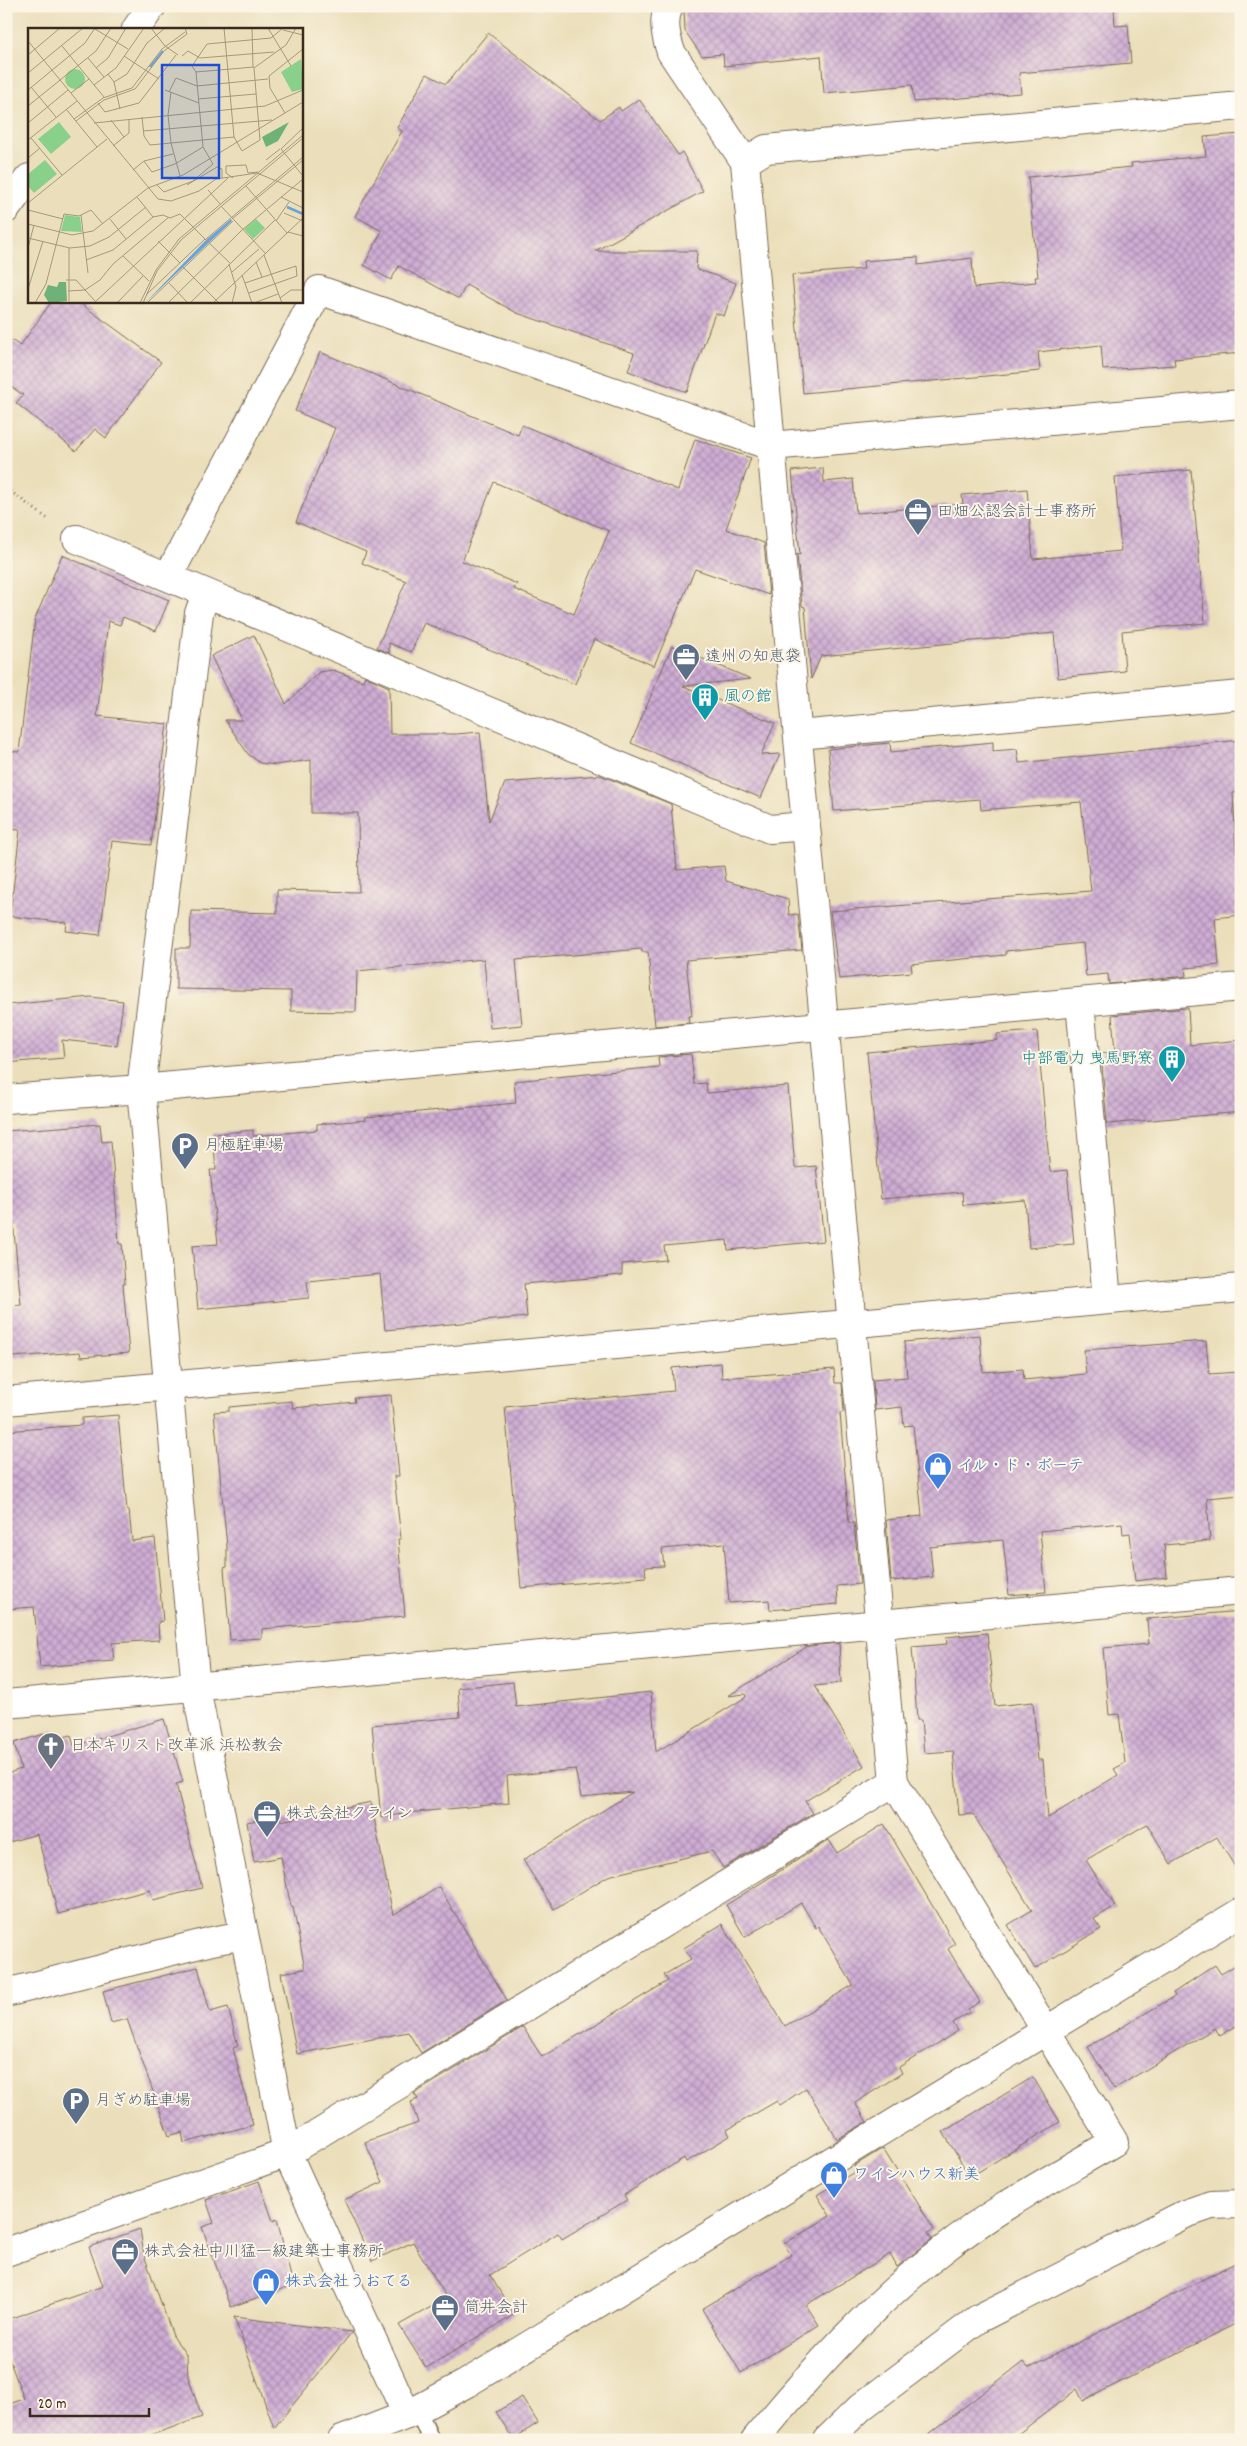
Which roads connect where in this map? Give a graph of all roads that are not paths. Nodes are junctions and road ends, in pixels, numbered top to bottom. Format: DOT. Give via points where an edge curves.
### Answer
graph roads {
  1 [pos="152,6"];
  2 [pos="669,6"];
  3 [pos="137,28"];
  4 [pos="1241,106"];
  5 [pos="745,162"];
  6 [pos="28,179"];
  7 [pos="6,209"];
  8 [pos="1241,404"];
  9 [pos="771,446"];
  10 [pos="77,539"];
  11 [pos="168,577"];
  12 [pos="206,594"];
  13 [pos="1241,695"];
  14 [pos="798,735"];
  15 [pos="806,826"];
  16 [pos="1241,988"];
  17 [pos="1080,1002"];
  18 [pos="824,1025"];
  19 [pos="141,1089"];
  20 [pos="6,1099"];
  21 [pos="1241,1288"];
  22 [pos="1108,1300"];
  23 [pos="852,1323"];
  24 [pos="168,1386"];
  25 [pos="6,1401"];
  26 [pos="1241,1591"];
  27 [pos="879,1624"];
  28 [pos="196,1688"];
  29 [pos="6,1704"];
  30 [pos="894,1782"];
  31 [pos="1241,1912"];
  32 [pos="244,1935"];
  33 [pos="6,1993"];
  34 [pos="1046,2031"];
  35 [pos="287,2153"];
  36 [pos="1240,2201"];
  37 [pos="6,2252"];
  38 [pos="412,2412"];
  39 [pos="342,2440"];
  40 [pos="431,2440"];
  41 [pos="755,2440"];
  42 [pos="827,2440"];
  1 -- 3 [label="street"];
  2 -- 5 [label="street" via="665,33 671,52"];
  4 -- 5 [label="street" via="766,149"];
  5 -- 9 [label="street"];
  6 -- 7 [label="street"];
  8 -- 9 [label="street"];
  9 -- 11 [label="street" via="319,290"];
  9 -- 14 [label="street"];
  10 -- 11 [label="street"];
  11 -- 12 [label="street"];
  12 -- 15 [label="street" via="770,829"];
  12 -- 19 [label="street" via="198,614"];
  13 -- 14 [label="street"];
  14 -- 15 [label="street"];
  15 -- 18 [label="street"];
  16 -- 17 [label="street"];
  17 -- 18 [label="street"];
  17 -- 22 [label="street"];
  18 -- 19 [label="street"];
  18 -- 23 [label="street"];
  19 -- 20 [label="street"];
  19 -- 24 [label="street"];
  21 -- 22 [label="street"];
  22 -- 23 [label="street"];
  23 -- 24 [label="street"];
  23 -- 27 [label="street"];
  24 -- 25 [label="street"];
  24 -- 28 [label="street"];
  26 -- 27 [label="street"];
  27 -- 28 [label="street"];
  27 -- 30 [label="street"];
  28 -- 29 [label="street"];
  28 -- 32 [label="street"];
  30 -- 34 [label="street"];
  30 -- 35 [label="street"];
  31 -- 34 [label="street"];
  32 -- 33 [label="street"];
  32 -- 35 [label="street"];
  34 -- 38 [label="street" via="476,2378"];
  34 -- 41 [label="street" via="1114,2142 989,2218 904,2280 828,2353"];
  35 -- 37 [label="street"];
  35 -- 38 [label="street"];
  36 -- 42 [label="street" via="1211,2205 1185,2214 978,2319 861,2407"];
  38 -- 39 [label="street"];
  38 -- 40 [label="lane"];
}
